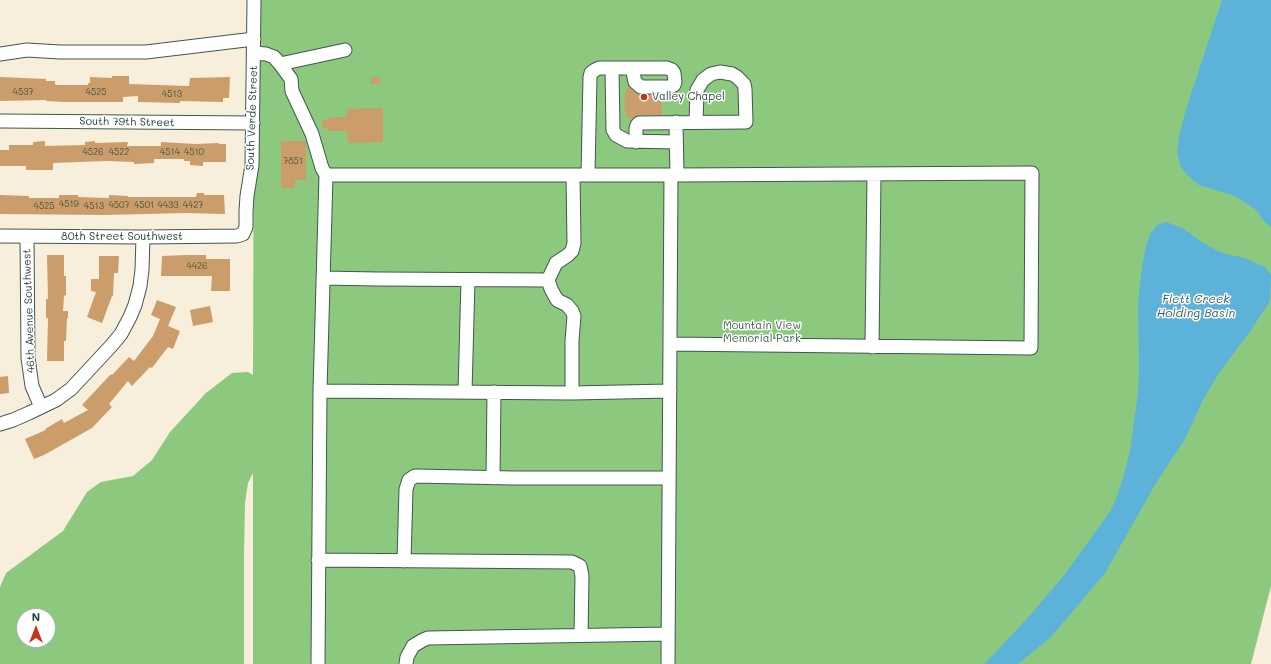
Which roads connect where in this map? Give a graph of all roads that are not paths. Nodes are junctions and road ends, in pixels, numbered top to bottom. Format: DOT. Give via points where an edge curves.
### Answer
graph roads {
  1 [pos="254,0"];
  2 [pos="254,39"];
  3 [pos="345,50"];
  4 [pos="254,53"];
  5 [pos="0,54"];
  6 [pos="280,64"];
  7 [pos="612,68"];
  8 [pos="632,68"];
  9 [pos="0,120"];
  10 [pos="676,122"];
  11 [pos="696,122"];
  12 [pos="253,123"];
  13 [pos="636,142"];
  14 [pos="676,142"];
  15 [pos="874,174"];
  16 [pos="326,175"];
  17 [pos="573,175"];
  18 [pos="588,175"];
  19 [pos="674,175"];
  20 [pos="243,234"];
  21 [pos="0,236"];
  22 [pos="27,236"];
  23 [pos="143,237"];
  24 [pos="323,278"];
  25 [pos="468,280"];
  26 [pos="548,280"];
  27 [pos="670,344"];
  28 [pos="872,347"];
  29 [pos="320,391"];
  30 [pos="670,391"];
  31 [pos="465,392"];
  32 [pos="494,392"];
  33 [pos="572,393"];
  34 [pos="41,407"];
  35 [pos="0,424"];
  36 [pos="493,478"];
  37 [pos="669,478"];
  38 [pos="318,560"];
  39 [pos="404,562"];
  40 [pos="668,634"];
  41 [pos="581,636"];
  42 [pos="318,664"];
  43 [pos="406,664"];
  44 [pos="668,664"];
  1 -- 2 [label="street, South Verde Street"];
  2 -- 4 [label="street, South Verde Street"];
  2 -- 5 [label="street" via="146,52 27,50"];
  3 -- 6 [label="street"];
  4 -- 6 [label="street" via="274,57"];
  4 -- 12 [label="street, South Verde Street"];
  6 -- 16 [label="street" via="291,79 292,91 312,134"];
  7 -- 8 [label="street"];
  7 -- 13 [label="street" via="613,130 621,138"];
  7 -- 18 [label="street" via="599,68 590,77"];
  9 -- 12 [label="street, South 79th Street"];
  10 -- 11 [label="street"];
  10 -- 13 [label="street" via="639,123 636,129"];
  10 -- 14 [label="street"];
  11 -- 11 [label="street" via="746,122 744,84 732,74 720,72 711,74 703,80 697,90"];
  12 -- 20 [label="street, South Verde Street" via="252,165 246,227"];
  13 -- 14 [label="street"];
  14 -- 19 [label="street"];
  15 -- 19 [label="street"];
  15 -- 28 [label="street"];
  15 -- 28 [label="street" via="1032,173 1031,348"];
  16 -- 17 [label="street"];
  16 -- 24 [label="street"];
  17 -- 18 [label="street"];
  17 -- 26 [label="street" via="574,243 568,256 556,263"];
  18 -- 19 [label="street"];
  19 -- 27 [label="street"];
  20 -- 23 [label="street, 80th Street Southwest"];
  21 -- 22 [label="street, 80th Street Southwest"];
  22 -- 23 [label="street, 80th Street Southwest"];
  22 -- 34 [label="street, 46th Avenue Southwest" via="28,358 32,386"];
  23 -- 34 [label="street" via="140,286 133,311 121,334 71,389"];
  24 -- 25 [label="street"];
  24 -- 29 [label="street"];
  25 -- 26 [label="street"];
  25 -- 31 [label="street"];
  26 -- 33 [label="street" via="558,300 567,305 574,316"];
  27 -- 28 [label="street"];
  27 -- 30 [label="street"];
  29 -- 31 [label="street"];
  29 -- 38 [label="street"];
  30 -- 33 [label="street"];
  30 -- 37 [label="street"];
  31 -- 32 [label="street"];
  32 -- 33 [label="street"];
  32 -- 36 [label="street"];
  34 -- 35 [label="street"];
  36 -- 37 [label="street"];
  36 -- 39 [label="street" via="414,476 409,480 406,489"];
  37 -- 40 [label="street"];
  38 -- 39 [label="street"];
  38 -- 42 [label="street"];
  39 -- 41 [label="street" via="572,562 580,566 582,576"];
  40 -- 41 [label="street"];
  40 -- 44 [label="street"];
  41 -- 43 [label="street" via="428,638 413,646"];
}
